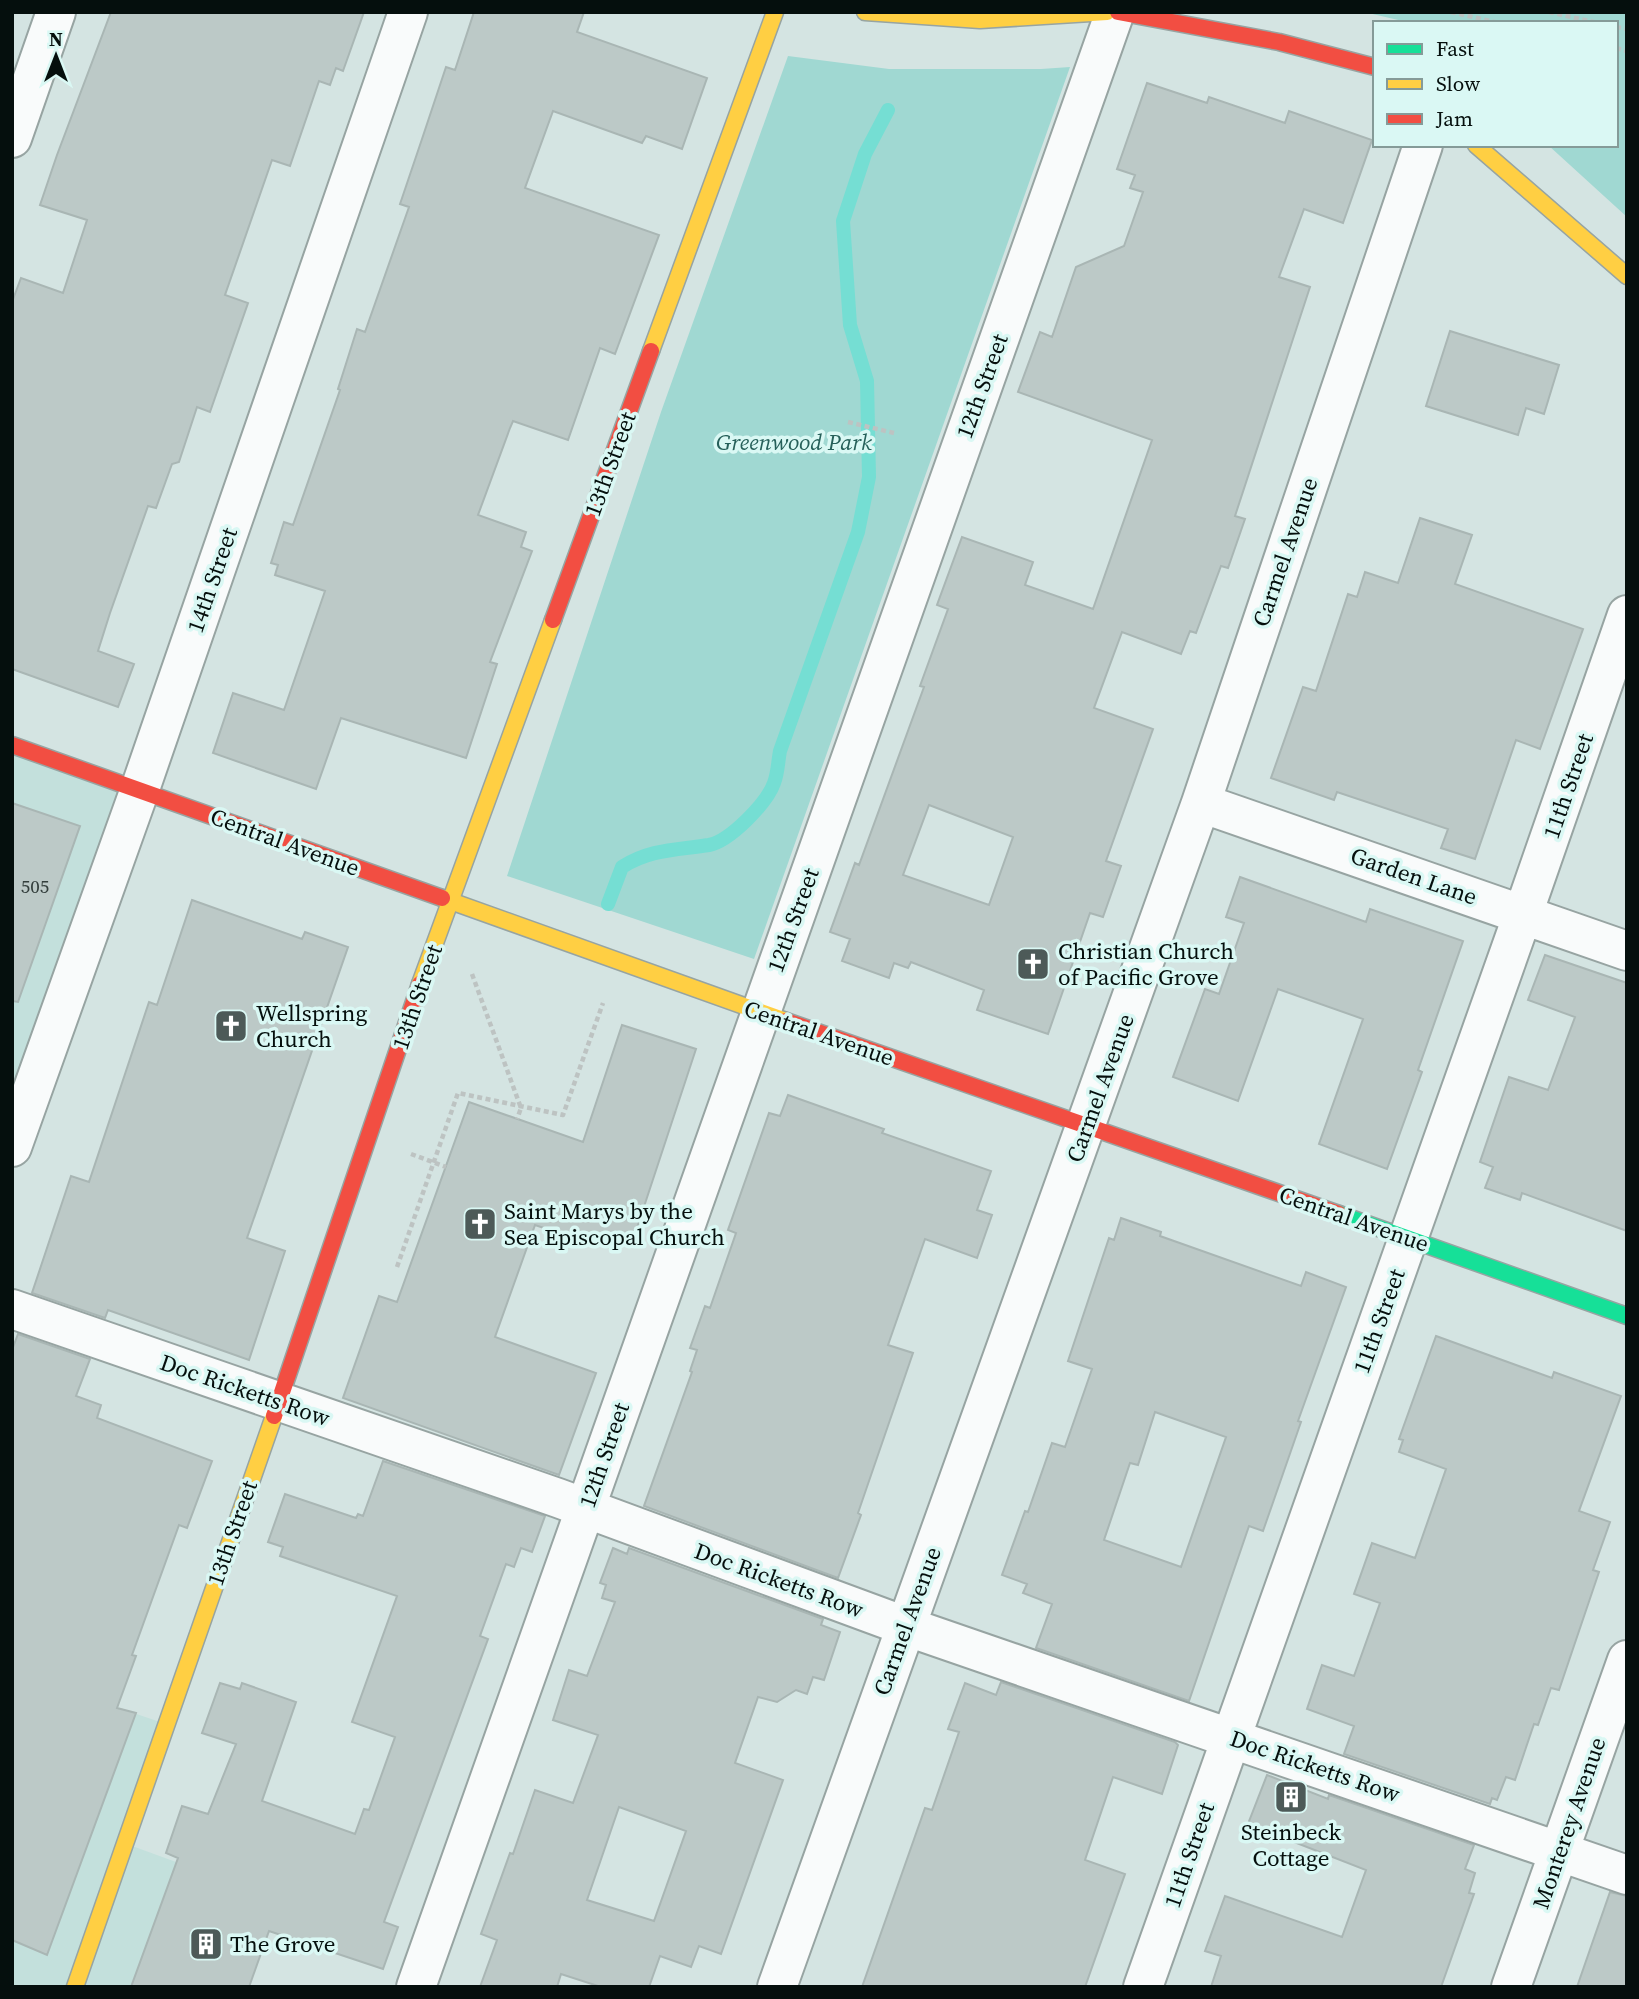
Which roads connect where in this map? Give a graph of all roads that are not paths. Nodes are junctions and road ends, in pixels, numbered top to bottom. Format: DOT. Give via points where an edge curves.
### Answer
graph roads {
  1 [pos="56,12"];
  2 [pos="408,12"];
  3 [pos="775,12"];
  4 [pos="865,12"];
  5 [pos="1107,12"];
  6 [pos="1116,12"];
  7 [pos="1373,66"];
  8 [pos="12,138"];
  9 [pos="1422,147"];
  10 [pos="1478,147"];
  11 [pos="1627,276"];
  12 [pos="1627,615"];
  13 [pos="12,745"];
  14 [pos="140,789"];
  15 [pos="1201,803"];
  16 [pos="450,902"];
  17 [pos="1523,914"];
  18 [pos="1627,951"];
  19 [pos="760,1012"];
  20 [pos="1087,1125"];
  21 [pos="12,1147"];
  22 [pos="1409,1237"];
  23 [pos="12,1309"];
  24 [pos="1627,1315"];
  25 [pos="278,1401"];
  26 [pos="586,1508"];
  27 [pos="905,1626"];
  28 [pos="1627,1660"];
  29 [pos="1231,1737"];
  30 [pos="1559,1851"];
  31 [pos="1627,1875"];
  32 [pos="75,1987"];
  33 [pos="416,1987"];
  34 [pos="777,1987"];
  35 [pos="1143,1987"];
  36 [pos="1511,1987"];
  1 -- 8 [label="street"];
  2 -- 14 [label="street, 14th Street"];
  3 -- 16 [label="street, 13th Street"];
  4 -- 5 [label="street" via="980,20"];
  6 -- 7 [label="street" via="1238,33"];
  6 -- 19 [label="street, 12th Street"];
  9 -- 15 [label="street, Carmel Avenue"];
  10 -- 11 [label="street"];
  12 -- 17 [label="street, 11th Street"];
  13 -- 14 [label="street, Central Avenue"];
  14 -- 16 [label="street, Central Avenue"];
  14 -- 21 [label="street, 14th Street"];
  15 -- 17 [label="street, Garden Lane"];
  15 -- 20 [label="street, Carmel Avenue"];
  16 -- 19 [label="street, Central Avenue"];
  16 -- 25 [label="street, 13th Street"];
  17 -- 18 [label="street, Garden Lane"];
  17 -- 22 [label="street, 11th Street"];
  19 -- 20 [label="street, Central Avenue"];
  19 -- 26 [label="street, 12th Street"];
  20 -- 22 [label="street, Central Avenue"];
  20 -- 27 [label="street, Carmel Avenue"];
  22 -- 24 [label="street, Central Avenue"];
  22 -- 29 [label="street, 11th Street"];
  23 -- 25 [label="street, Doc Ricketts Row"];
  25 -- 26 [label="street, Doc Ricketts Row"];
  25 -- 32 [label="street, 13th Street"];
  26 -- 27 [label="street, Doc Ricketts Row"];
  26 -- 33 [label="street, 12th Street"];
  27 -- 29 [label="street, Doc Ricketts Row"];
  27 -- 34 [label="street, Carmel Avenue"];
  28 -- 30 [label="street, Monterey Avenue"];
  29 -- 30 [label="street, Doc Ricketts Row"];
  29 -- 35 [label="street, 11th Street"];
  30 -- 31 [label="street, Doc Ricketts Row"];
  30 -- 36 [label="street, Monterey Avenue"];
}
